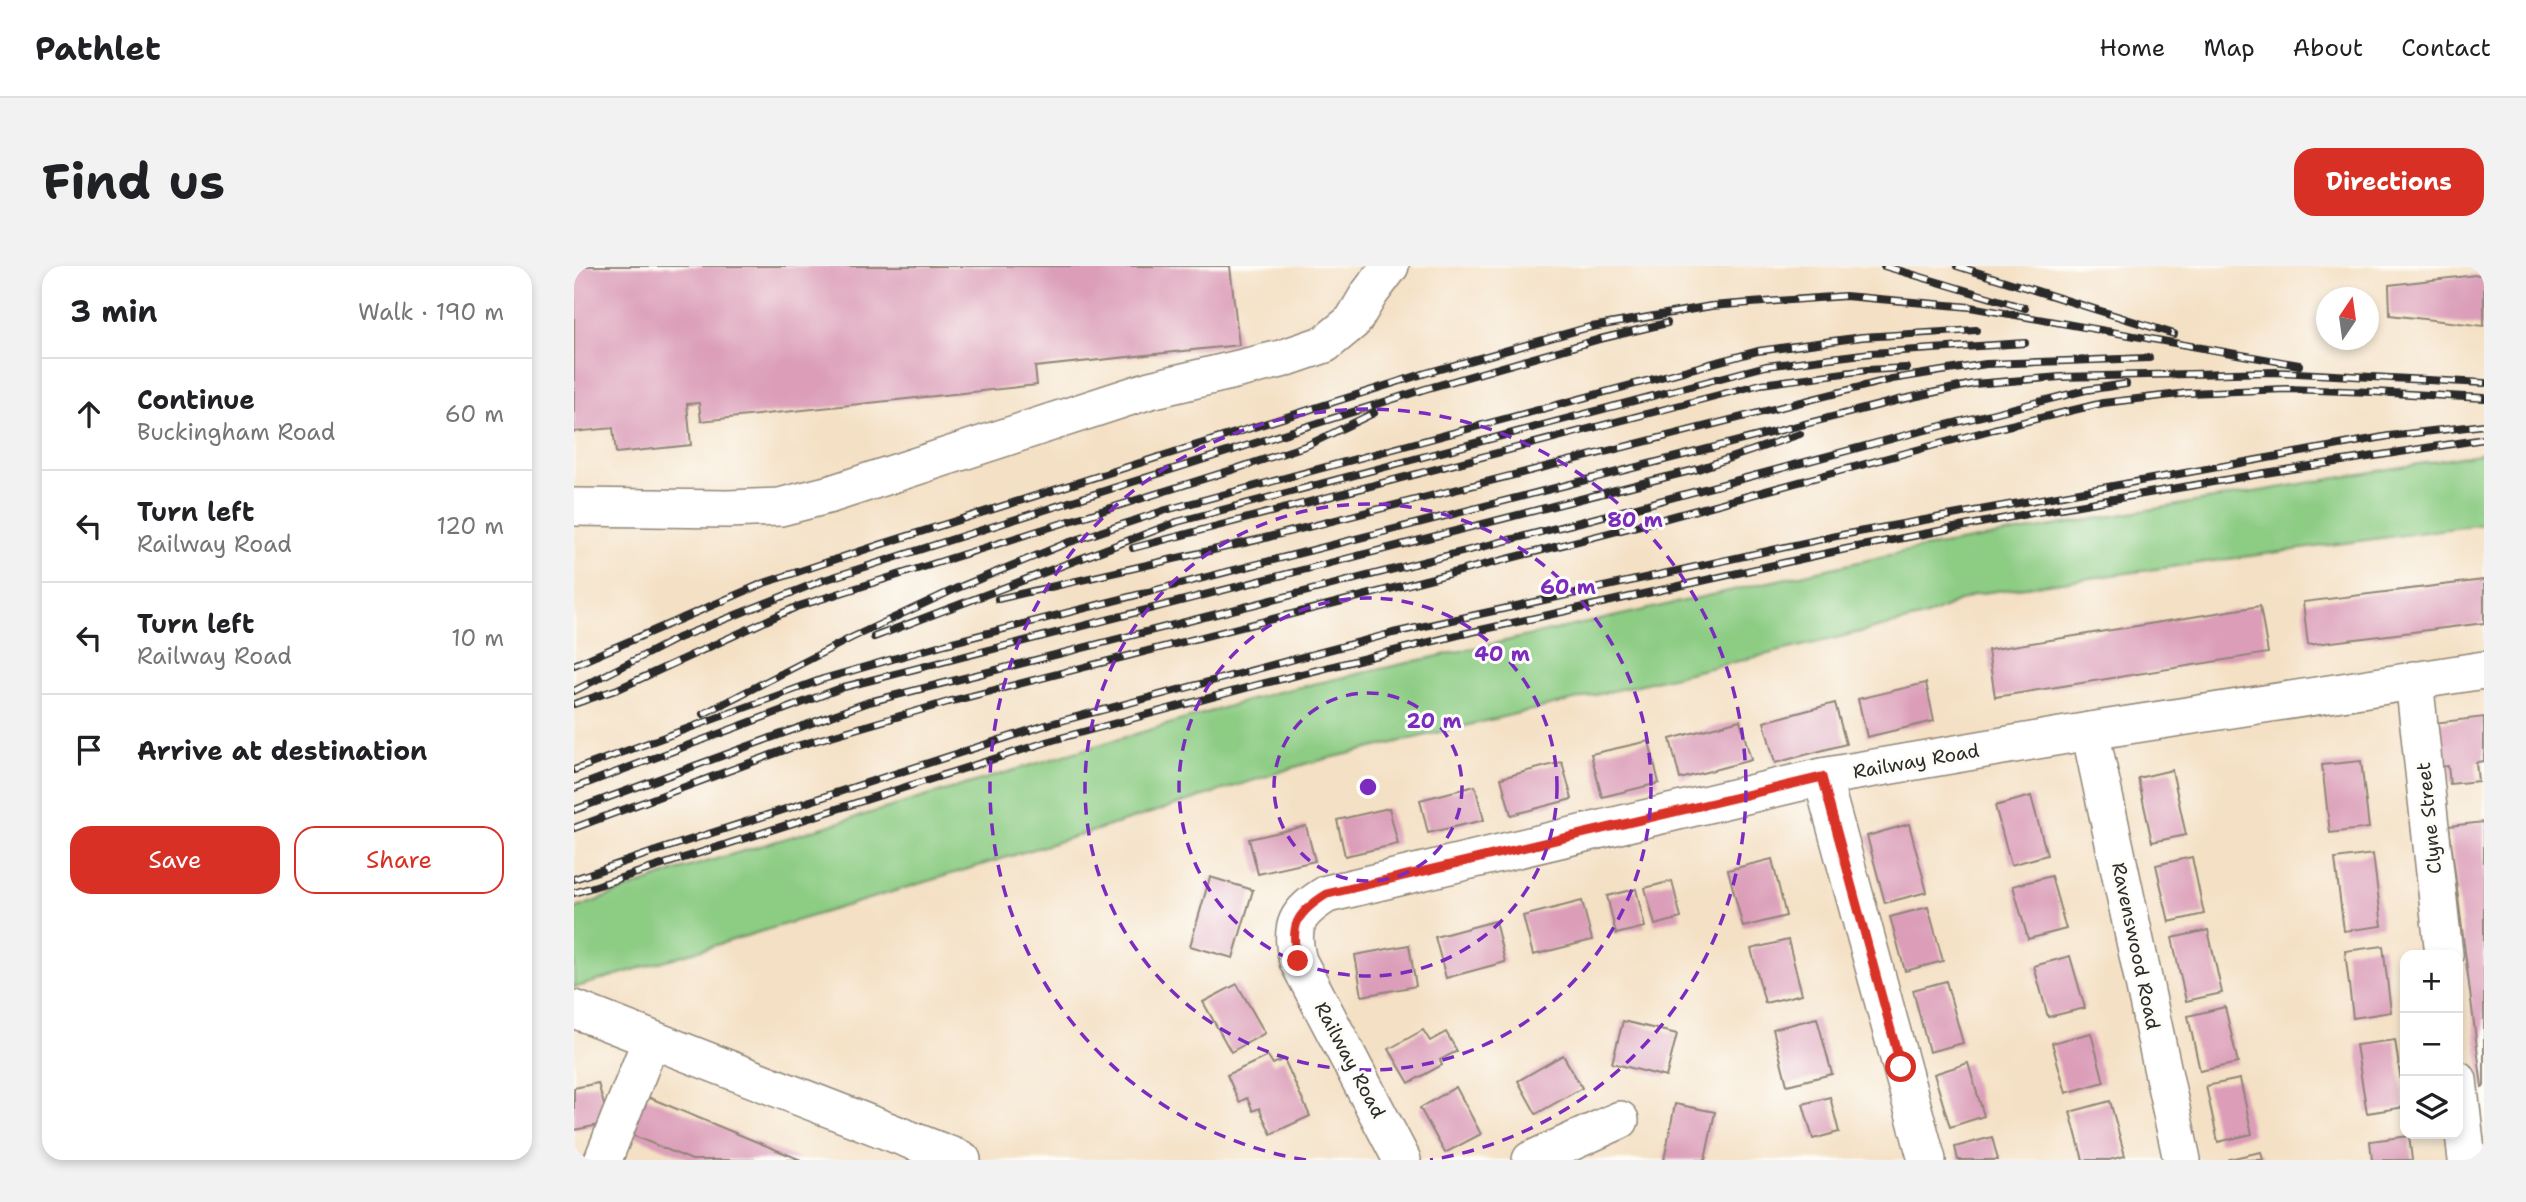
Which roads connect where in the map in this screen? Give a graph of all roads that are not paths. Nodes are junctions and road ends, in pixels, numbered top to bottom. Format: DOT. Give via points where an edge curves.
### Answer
graph roads {
  1 [pos="1390,266"];
  2 [pos="574,507"];
  3 [pos="2484,670"];
  4 [pos="2414,680"];
  5 [pos="2090,731"];
  6 [pos="1822,777"];
  7 [pos="2443,950"];
  8 [pos="574,1009"];
  9 [pos="651,1040"];
  10 [pos="1620,1120"];
  11 [pos="2463,1124"];
  12 [pos="603,1160"];
  13 [pos="962,1160"];
  14 [pos="1402,1160"];
  15 [pos="1531,1160"];
  16 [pos="1927,1160"];
  17 [pos="2182,1160"];
  18 [pos="2467,1160"];
  1 -- 2 [label="street" via="1353,321 1325,344 1150,390 831,494 767,508"];
  3 -- 4 [label="street, Railway Road"];
  4 -- 5 [label="street, Railway Road"];
  4 -- 7 [label="street, Clyne Street"];
  5 -- 6 [label="street, Railway Road"];
  5 -- 17 [label="street, Ravenswood Road"];
  6 -- 14 [label="street, Railway Road" via="1327,894 1310,905 1298,918 1293,940 1298,961"];
  6 -- 16 [label="street"];
  8 -- 9 [label="street"];
  9 -- 12 [label="street"];
  9 -- 13 [label="street"];
  10 -- 15 [label="street"];
  11 -- 18 [label="street"];
}
